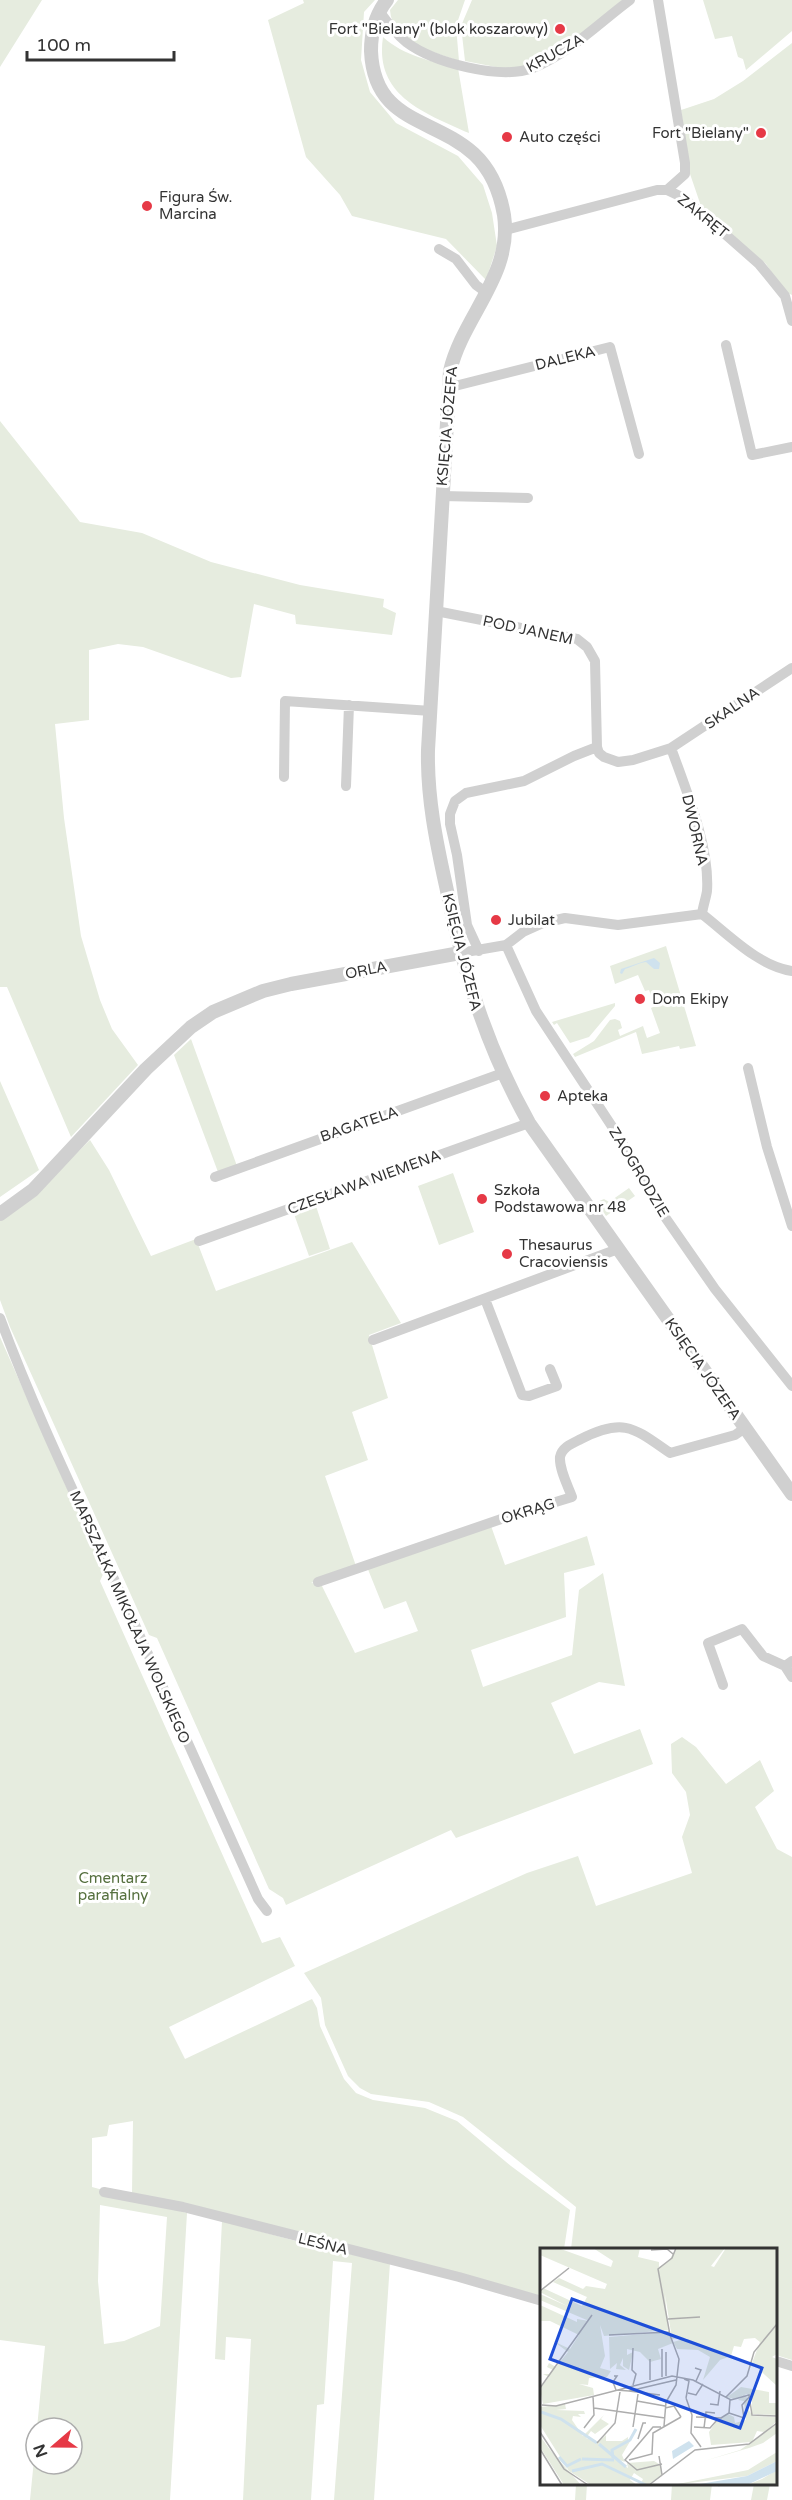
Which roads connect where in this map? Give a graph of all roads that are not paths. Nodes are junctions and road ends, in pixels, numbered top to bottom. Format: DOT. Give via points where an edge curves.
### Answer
graph roads {
  1 [pos="630,0"];
  2 [pos="658,0"];
  3 [pos="383,5"];
  4 [pos="668,190"];
  5 [pos="505,230"];
  6 [pos="439,249"];
  7 [pos="487,293"];
  8 [pos="788,298"];
  9 [pos="792,321"];
  10 [pos="726,345"];
  11 [pos="447,388"];
  12 [pos="792,447"];
  13 [pos="639,454"];
  14 [pos="442,496"];
  15 [pos="528,498"];
  16 [pos="436,611"];
  17 [pos="792,668"];
  18 [pos="350,705"];
  19 [pos="431,711"];
  20 [pos="597,747"];
  21 [pos="671,748"];
  22 [pos="284,777"];
  23 [pos="346,786"];
  24 [pos="702,914"];
  25 [pos="506,945"];
  26 [pos="479,951"];
  27 [pos="460,953"];
  28 [pos="792,971"];
  29 [pos="748,1068"];
  30 [pos="503,1073"];
  31 [pos="529,1123"];
  32 [pos="215,1177"];
  33 [pos="0,1214"];
  34 [pos="792,1226"];
  35 [pos="200,1241"];
  36 [pos="618,1249"];
  37 [pos="485,1299"];
  38 [pos="0,1318"];
  39 [pos="373,1340"];
  40 [pos="550,1369"];
  41 [pos="792,1386"];
  42 [pos="745,1428"];
  43 [pos="792,1494"];
  44 [pos="318,1582"];
  45 [pos="789,1664"];
  46 [pos="792,1677"];
  47 [pos="723,1685"];
  48 [pos="267,1911"];
  49 [pos="104,2192"];
  50 [pos="540,2300"];
  51 [pos="777,2361"];
  52 [pos="792,2366"];
  1 -- 3 [label="street, KRUCZA" via="591,33 535,67 510,73 458,65 423,52 396,33"];
  2 -- 4 [label="street" via="685,163 685,174"];
  3 -- 5 [label="street, KSIĘCIA JÓZEFA" via="371,35 376,80 405,115 466,148 481,161 496,183"];
  4 -- 5 [label="street, ZAKRĘT"];
  4 -- 8 [label="street, ZAKRĘT" via="684,198 747,253"];
  5 -- 7 [label="street, KSIĘCIA JÓZEFA" via="504,255"];
  6 -- 7 [label="street" via="456,259"];
  7 -- 11 [label="street, KSIĘCIA JÓZEFA" via="455,350"];
  8 -- 9 [label="street, ZAKRĘT"];
  10 -- 12 [label="street" via="752,455"];
  11 -- 13 [label="street, DALEKA" via="610,347"];
  11 -- 14 [label="street, KSIĘCIA JÓZEFA"];
  14 -- 15 [label="street, KSIĘCIA JÓZEFA"];
  14 -- 16 [label="street, KSIĘCIA JÓZEFA"];
  16 -- 19 [label="street, KSIĘCIA JÓZEFA"];
  16 -- 20 [label="street, POD JANEM" via="577,639 587,647 595,661"];
  17 -- 21 [label="street, SKALNA"];
  18 -- 19 [label="street"];
  18 -- 22 [label="street" via="285,701"];
  18 -- 23 [label="street"];
  19 -- 27 [label="street, KSIĘCIA JÓZEFA" via="427,771 431,812"];
  20 -- 21 [label="street" via="612,762"];
  20 -- 26 [label="street" via="524,781 466,794 455,801 450,824 467,925"];
  21 -- 24 [label="street, DWORNA" via="692,804 703,851 707,891"];
  24 -- 25 [label="street, ORLA" via="618,925 565,918 523,932"];
  24 -- 28 [label="street" via="761,959"];
  25 -- 26 [label="street, ORLA"];
  25 -- 41 [label="street, ZAOGRODZIE" via="536,1011 617,1134 658,1207 715,1289"];
  26 -- 27 [label="street, ORLA"];
  27 -- 30 [label="street, KSIĘCIA JÓZEFA" via="474,1003"];
  27 -- 33 [label="street, ORLA" via="291,984 213,1012 146,1069 33,1190"];
  29 -- 34 [label="street"];
  30 -- 31 [label="street, KSIĘCIA JÓZEFA"];
  30 -- 32 [label="street, BAGATELA"];
  31 -- 35 [label="street, CZESŁAWA NIEMENA"];
  31 -- 36 [label="street, KSIĘCIA JÓZEFA"];
  36 -- 37 [label="street"];
  36 -- 42 [label="street, KSIĘCIA JÓZEFA"];
  37 -- 39 [label="street"];
  37 -- 40 [label="street" via="522,1395 557,1386"];
  38 -- 48 [label="street, MARSZAŁKA MIKOŁAJA WOLSKIEGO" via="21,1375 258,1899"];
  42 -- 43 [label="street, KSIĘCIA JÓZEFA"];
  42 -- 44 [label="street, OKRĄG" via="735,1435 670,1453 641,1432 624,1428 597,1432 565,1448 561,1455 572,1497"];
  45 -- 46 [label="street"];
  45 -- 47 [label="street" via="763,1656 742,1629 708,1643"];
  49 -- 50 [label="street, LEŚNA" via="183,2207"];
  51 -- 52 [label="street"];
}
